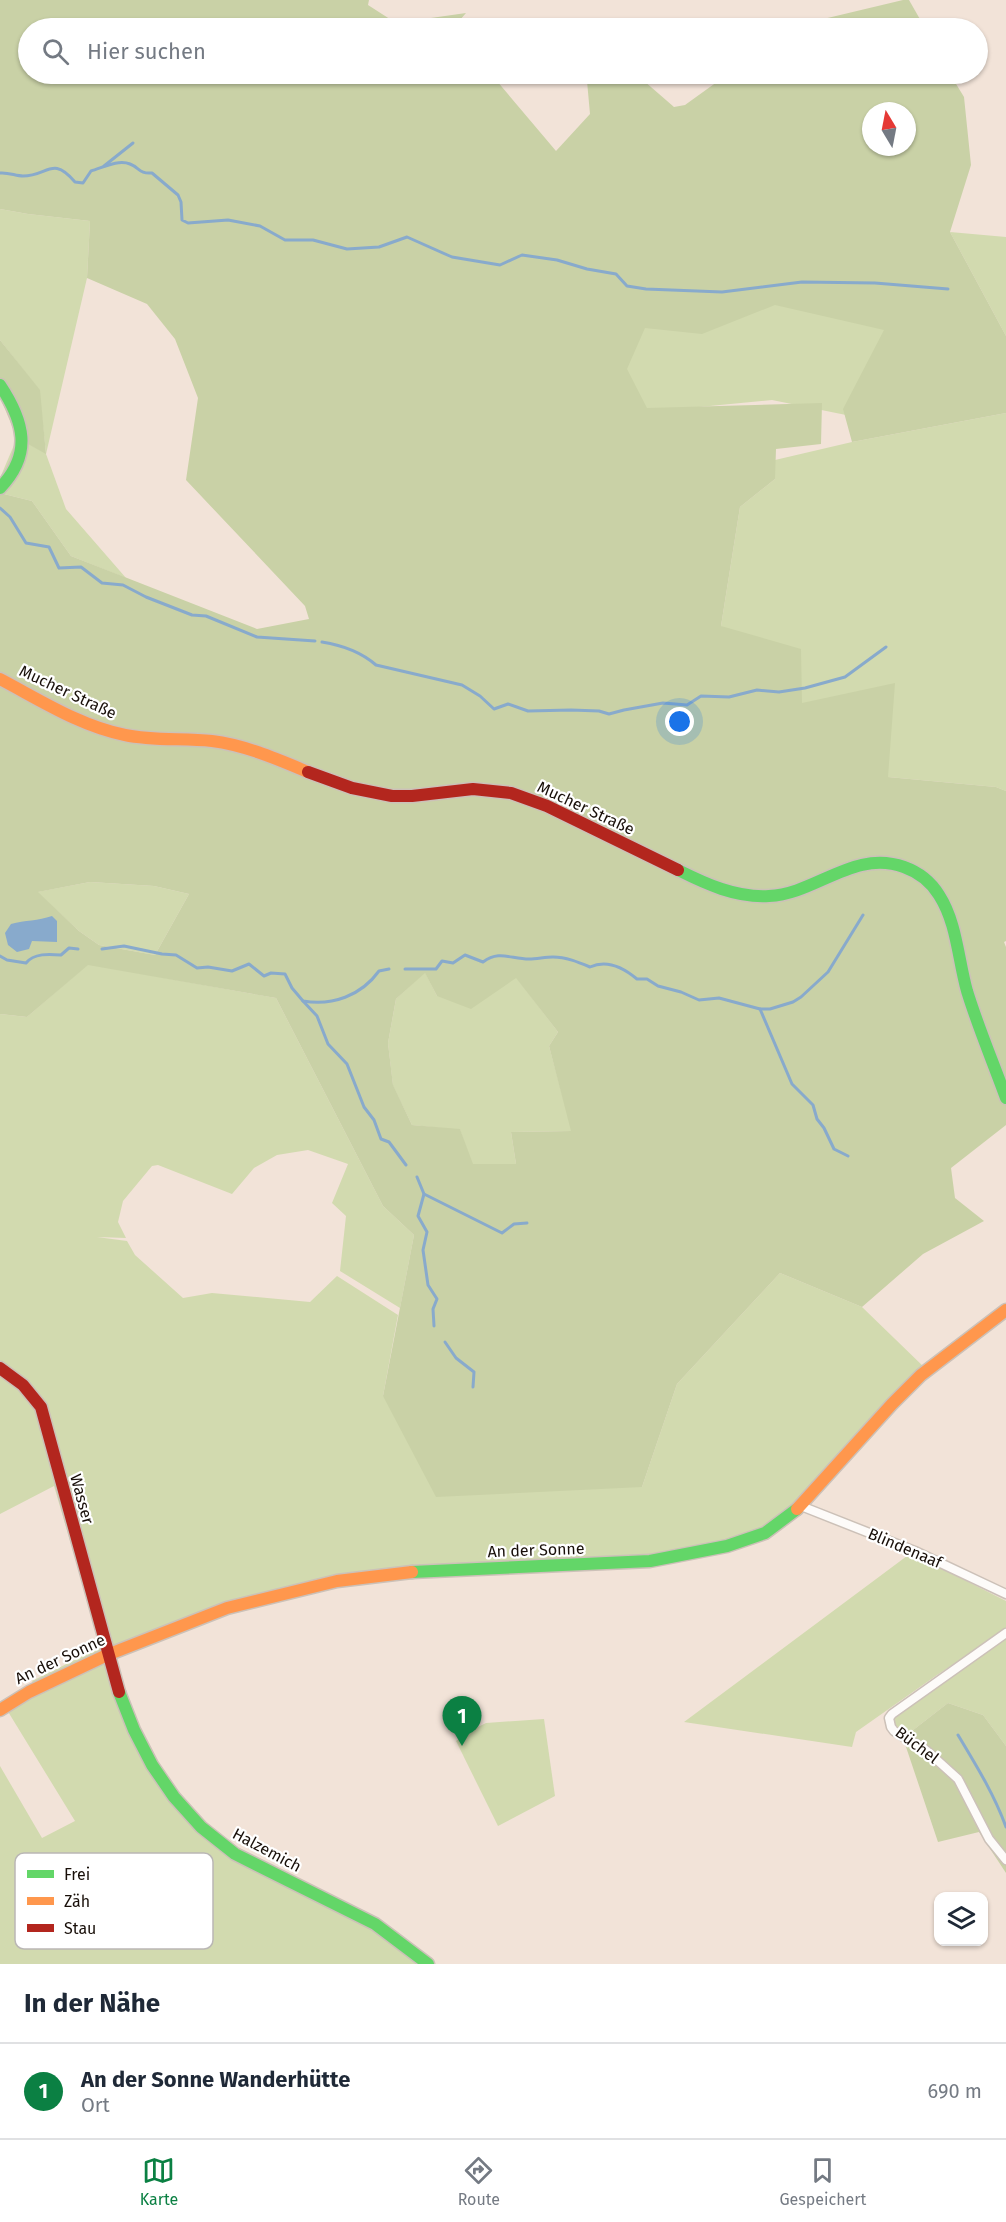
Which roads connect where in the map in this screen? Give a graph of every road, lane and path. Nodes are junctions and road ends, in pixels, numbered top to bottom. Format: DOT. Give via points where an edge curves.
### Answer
graph roads {
  1 [pos="0,385"];
  2 [pos="0,488"];
  3 [pos="0,679"];
  4 [pos="1006,1098"];
  5 [pos="1006,1311"];
  6 [pos="0,1368"];
  7 [pos="801,1506"];
  8 [pos="1006,1594"];
  9 [pos="1006,1633"];
  10 [pos="107,1655"];
  11 [pos="0,1710"];
  12 [pos="1006,1860"];
  13 [pos="428,1964"];
  1 -- 2 [label="street" via="14,406 23,440 18,464"];
  3 -- 4 [label="street, Mucher Straße" via="87,722 125,735 224,742 366,792 422,796 492,789 523,796 696,878 739,894 782,896 866,863 886,862 908,868 927,881 946,906 969,997"];
  5 -- 7 [label="street, An der Sonne" via="921,1375"];
  6 -- 10 [label="street, Wasser" via="24,1385 41,1407"];
  7 -- 8 [label="street, Blindenaaf" via="915,1551"];
  7 -- 10 [label="street, An der Sonne" via="765,1533 682,1556 608,1564 425,1570 325,1583 227,1608"];
  9 -- 12 [label="street, Büchel" via="889,1718 894,1731 927,1751 958,1779 989,1839"];
  10 -- 11 [label="street, An der Sonne"];
  10 -- 13 [label="street, Halzemich" via="146,1758 194,1820 235,1854 375,1924"];
}
